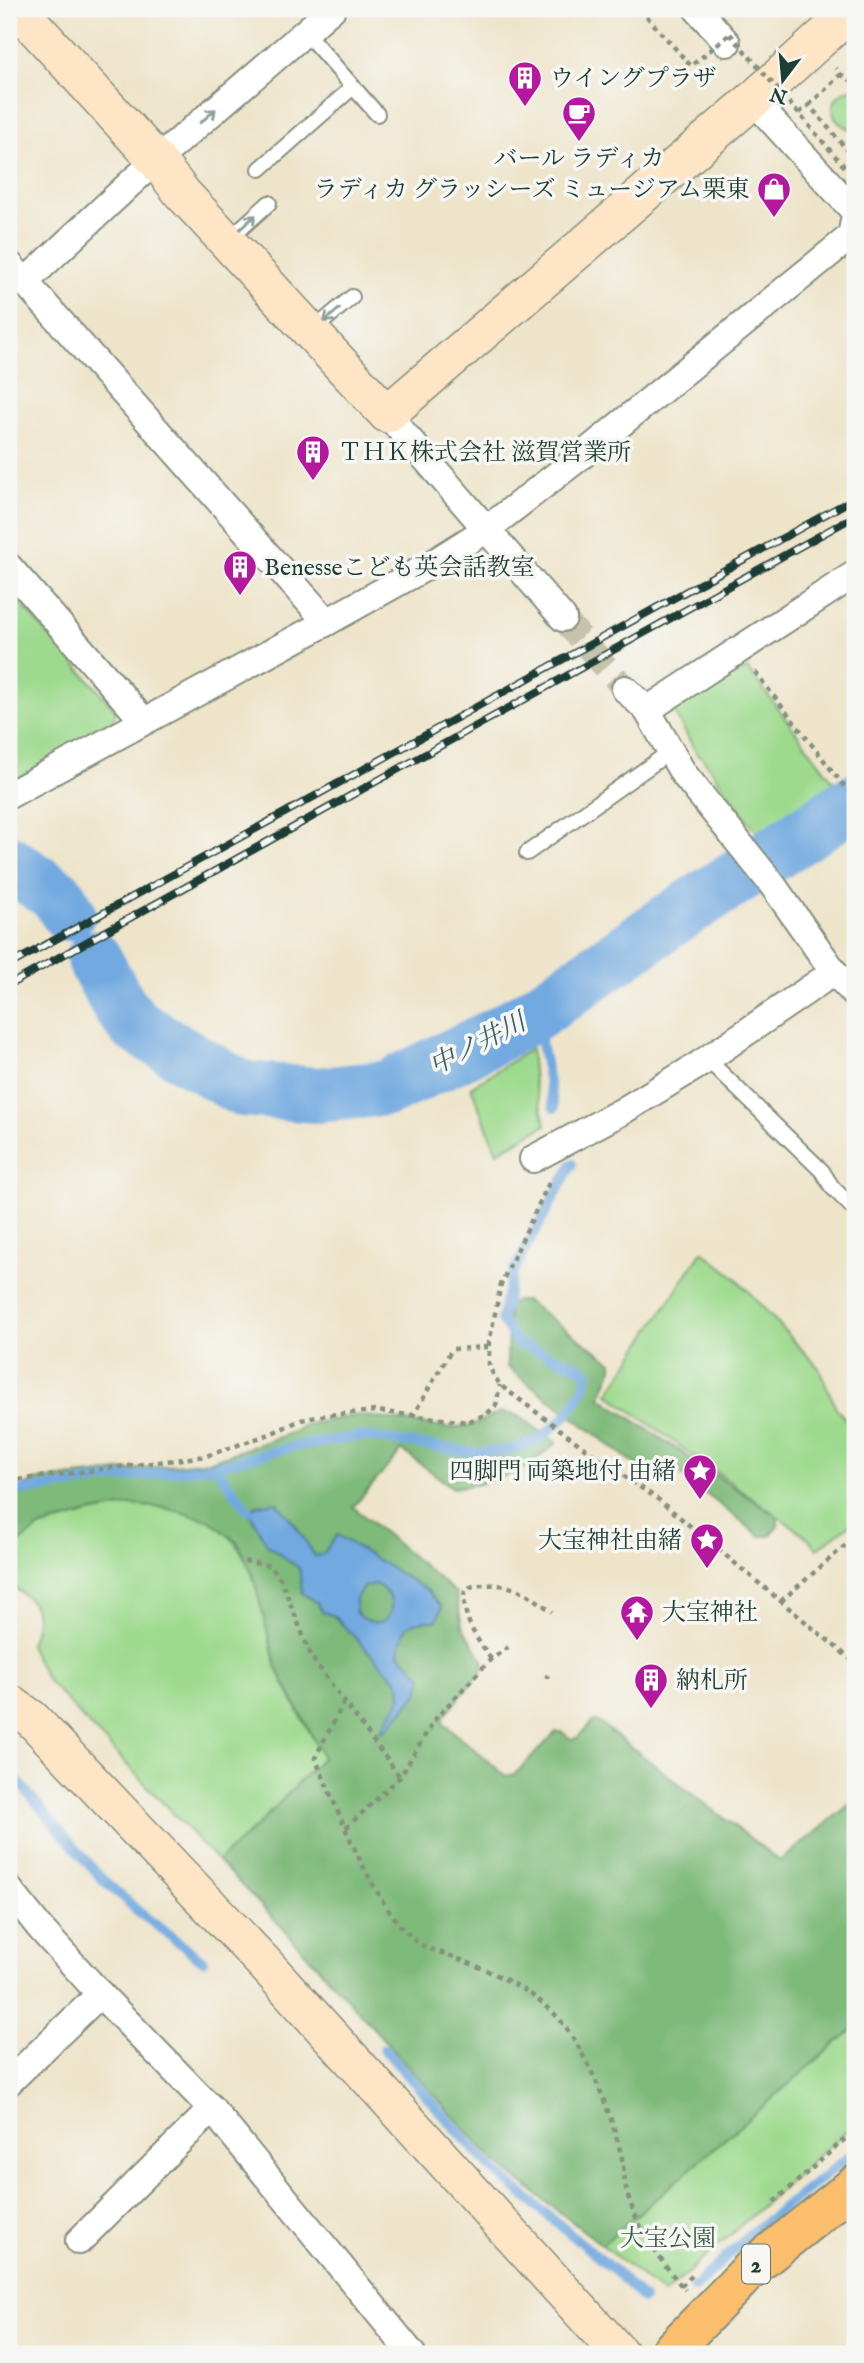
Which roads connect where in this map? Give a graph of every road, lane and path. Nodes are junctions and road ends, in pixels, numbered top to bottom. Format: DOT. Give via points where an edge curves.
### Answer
graph roads {
  1 [pos="18,9"];
  2 [pos="332,9"];
  3 [pos="640,9"];
  4 [pos="697,9"];
  5 [pos="850,20"];
  6 [pos="304,32"];
  7 [pos="727,43"];
  8 [pos="831,62"];
  9 [pos="840,75"];
  10 [pos="855,83"];
  11 [pos="353,87"];
  12 [pos="754,100"];
  13 [pos="809,105"];
  14 [pos="377,114"];
  15 [pos="157,161"];
  16 [pos="260,169"];
  17 [pos="855,179"];
  18 [pos="270,203"];
  19 [pos="855,214"];
  20 [pos="227,242"];
  21 [pos="17,273"];
  22 [pos="352,296"];
  23 [pos="311,332"];
  24 [pos="387,414"];
  25 [pos="487,529"];
  26 [pos="9,568"];
  27 [pos="855,574"];
  28 [pos="563,618"];
  29 [pos="327,622"];
  30 [pos="738,649"];
  31 [pos="625,690"];
  32 [pos="647,710"];
  33 [pos="143,720"];
  34 [pos="671,751"];
  35 [pos="9,795"];
  36 [pos="855,795"];
  37 [pos="527,853"];
  38 [pos="848,983"];
  39 [pos="707,1059"];
  40 [pos="560,1145"];
  41 [pos="533,1159"];
  42 [pos="855,1210"];
  43 [pos="489,1347"];
  44 [pos="500,1385"];
  45 [pos="412,1417"];
  46 [pos="9,1481"];
  47 [pos="855,1537"];
  48 [pos="244,1561"];
  49 [pos="781,1601"];
  50 [pos="552,1612"];
  51 [pos="510,1646"];
  52 [pos="491,1659"];
  53 [pos="855,1662"];
  54 [pos="344,1702"];
  55 [pos="9,1703"];
  56 [pos="400,1777"];
  57 [pos="346,1828"];
  58 [pos="9,1889"];
  59 [pos="100,1994"];
  60 [pos="9,2082"];
  61 [pos="212,2109"];
  62 [pos="855,2185"];
  63 [pos="79,2241"];
  64 [pos="706,2314"];
  65 [pos="412,2354"];
  66 [pos="620,2354"];
  67 [pos="668,2354"];
  1 -- 15 [label="street"];
  2 -- 6 [label="street"];
  3 -- 17 [label="path, bridge" via="691,66 730,34"];
  4 -- 7 [label="street"];
  5 -- 12 [label="street"];
  6 -- 11 [label="lane"];
  15 -- 6 [label="street, one-way"];
  8 -- 9 [label="path"];
  9 -- 10 [label="path"];
  9 -- 13 [label="path"];
  11 -- 14 [label="lane"];
  11 -- 16 [label="lane"];
  12 -- 19 [label="street"];
  12 -- 24 [label="street"];
  15 -- 20 [label="street"];
  15 -- 21 [label="street"];
  20 -- 18 [label="lane, one-way"];
  19 -- 25 [label="street" via="851,236"];
  20 -- 23 [label="street"];
  21 -- 29 [label="street"];
  22 -- 23 [label="lane, one-way"];
  23 -- 24 [label="street"];
  24 -- 25 [label="street"];
  25 -- 28 [label="street"];
  25 -- 29 [label="street"];
  26 -- 33 [label="street"];
  27 -- 30 [label="street"];
  29 -- 33 [label="street"];
  30 -- 32 [label="street"];
  30 -- 36 [label="path"];
  31 -- 32 [label="street"];
  32 -- 34 [label="street"];
  33 -- 35 [label="street"];
  34 -- 37 [label="lane"];
  34 -- 38 [label="street"];
  38 -- 39 [label="street"];
  39 -- 40 [label="street"];
  39 -- 42 [label="lane" via="822,1171"];
  40 -- 41 [label="street"];
  40 -- 43 [label="path" via="562,1157 501,1284"];
  43 -- 44 [label="path" via="489,1367"];
  43 -- 45 [label="path" via="452,1349"];
  44 -- 45 [label="path" via="496,1405 467,1422"];
  44 -- 49 [label="path" via="659,1500"];
  45 -- 46 [label="path" via="376,1411 327,1415 301,1420 206,1456"];
  47 -- 49 [label="path"];
  48 -- 54 [label="path" via="271,1566 281,1580 312,1658"];
  49 -- 53 [label="path"];
  50 -- 52 [label="path" via="514,1587 470,1586 463,1605"];
  51 -- 52 [label="path"];
  52 -- 56 [label="path" via="435,1719"];
  54 -- 56 [label="path"];
  54 -- 57 [label="path" via="315,1758"];
  55 -- 66 [label="street" via="32,1720 265,1964"];
  56 -- 57 [label="path"];
  57 -- 64 [label="path" via="380,1897 419,1943 506,1980 537,1999 565,2026 596,2080 621,2154 628,2196 643,2229 663,2264"];
  58 -- 59 [label="street"];
  59 -- 60 [label="street"];
  59 -- 61 [label="street"];
  61 -- 63 [label="street"];
  61 -- 65 [label="street"];
  62 -- 64 [label="main road, 2" via="755,2265"];
  64 -- 67 [label="main road, 2"];
}
